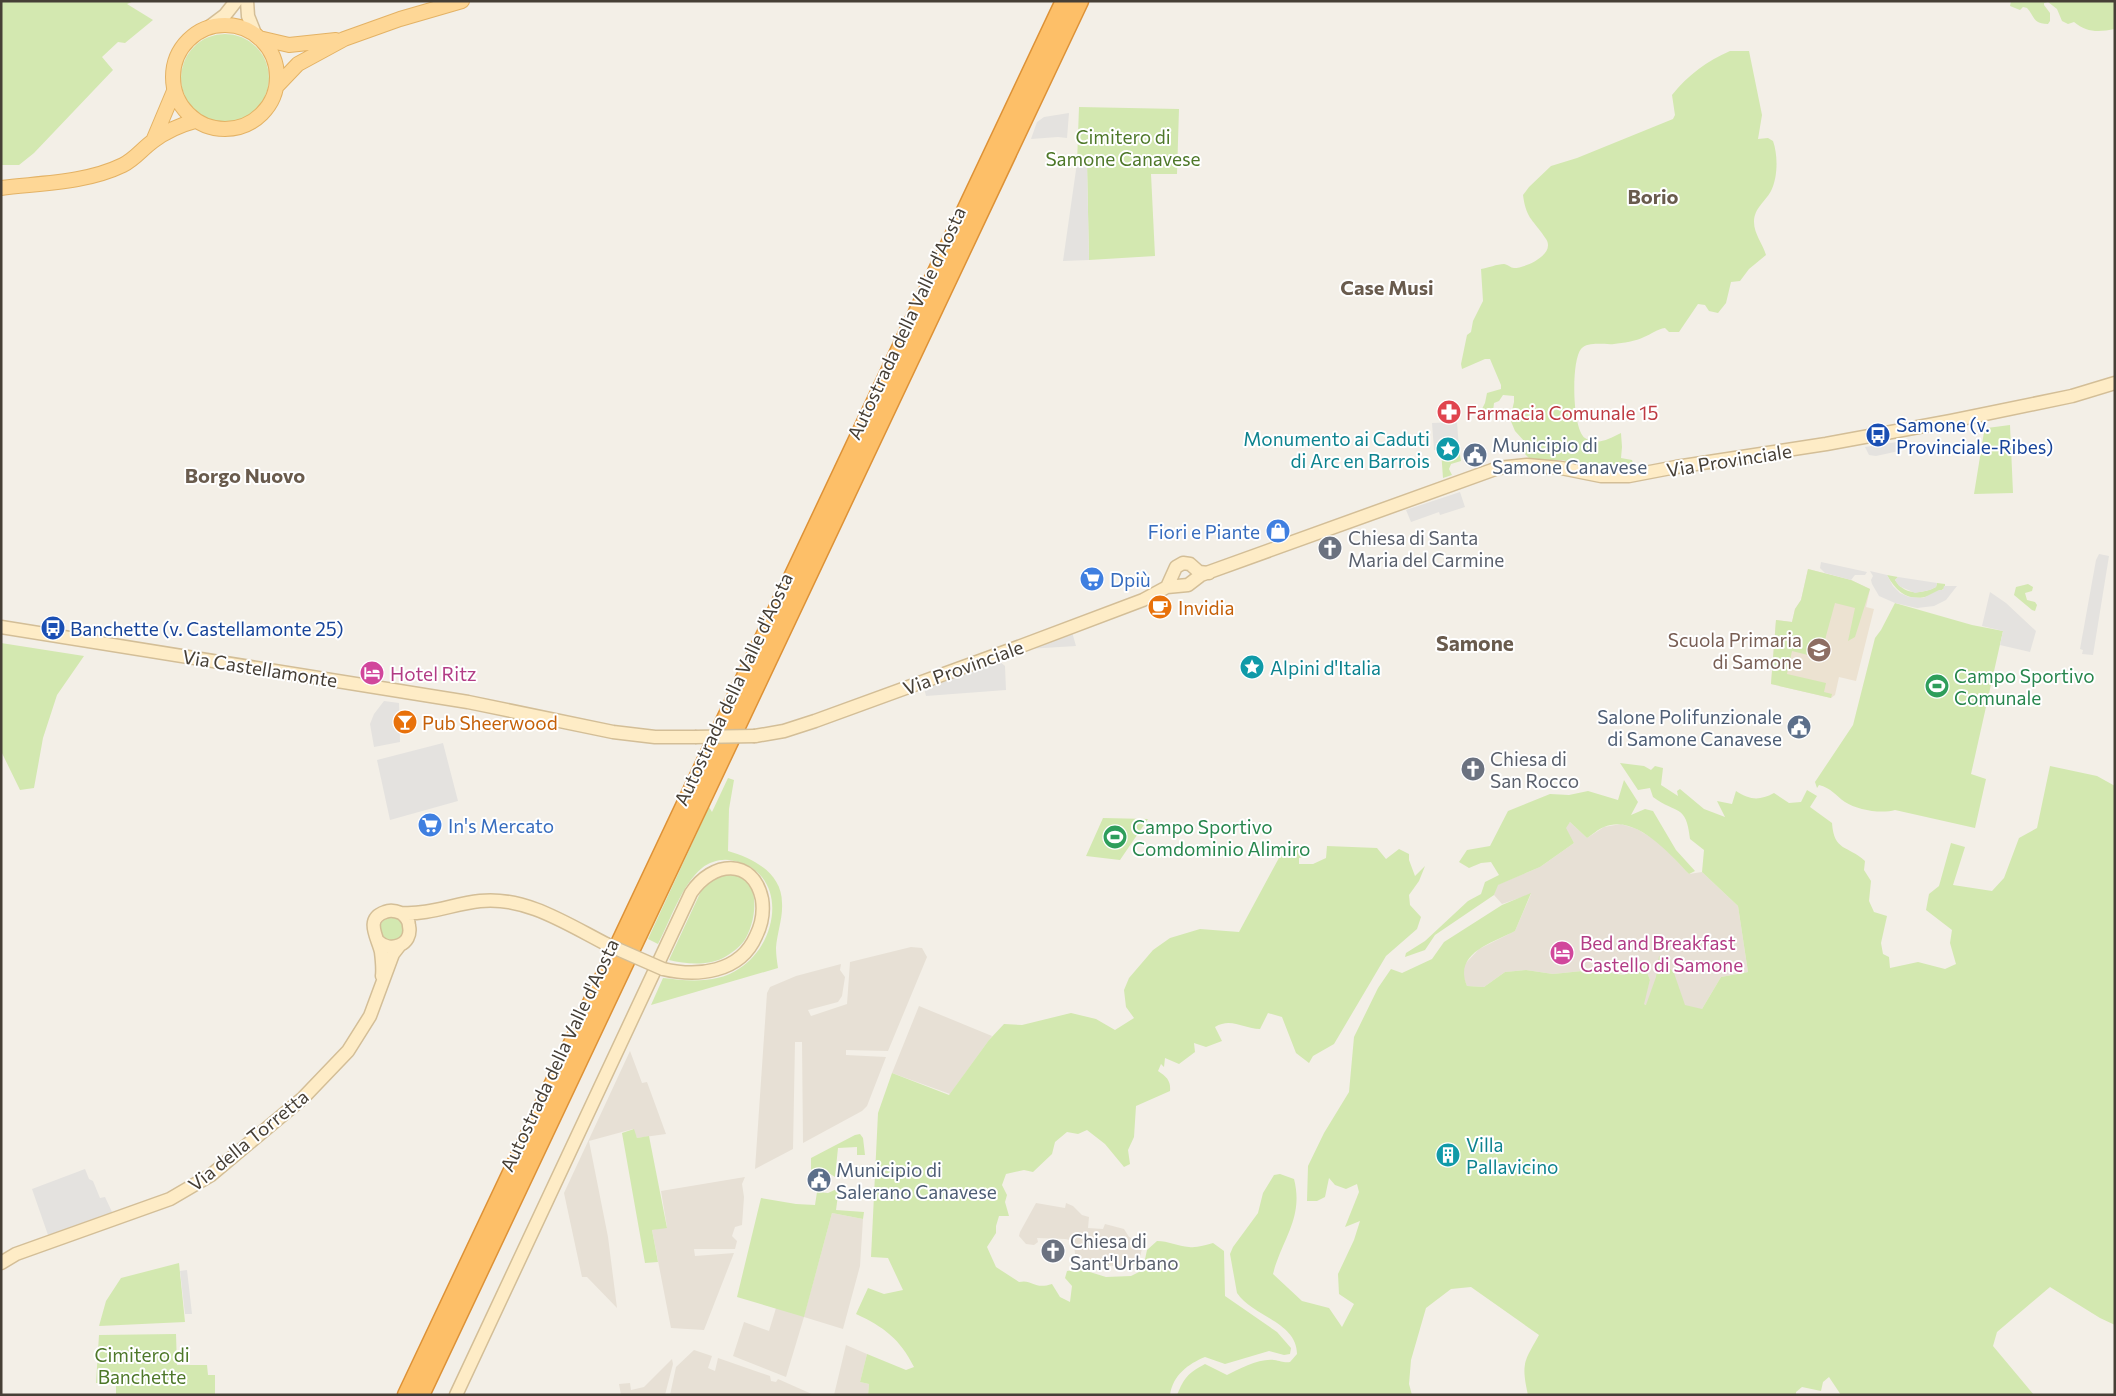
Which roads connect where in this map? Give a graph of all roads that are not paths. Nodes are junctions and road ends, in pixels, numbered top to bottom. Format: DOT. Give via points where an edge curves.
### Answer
graph roads {
  1 [pos="236,1"];
  2 [pos="247,1"];
  3 [pos="462,1"];
  4 [pos="1080,1"];
  5 [pos="1060,6"];
  6 [pos="209,27"];
  7 [pos="258,37"];
  8 [pos="344,40"];
  9 [pos="277,86"];
  10 [pos="174,91"];
  11 [pos="195,120"];
  12 [pos="152,141"];
  13 [pos="1,188"];
  14 [pos="2115,383"];
  15 [pos="2115,393"];
  16 [pos="2084,394"];
  17 [pos="1174,574"];
  18 [pos="1196,574"];
  19 [pos="1182,585"];
  20 [pos="1166,587"];
  21 [pos="1,627"];
  22 [pos="695,737"];
  23 [pos="439,910"];
  24 [pos="401,913"];
  25 [pos="410,932"];
  26 [pos="378,941"];
  27 [pos="400,945"];
  28 [pos="380,992"];
  29 [pos="16,1254"];
  30 [pos="1,1255"];
  31 [pos="1,1263"];
  32 [pos="406,1395"];
  33 [pos="421,1395"];
  34 [pos="456,1395"];
  1 -- 6 [label="main road"];
  2 -- 7 [label="main road" via="248,16"];
  3 -- 8 [label="main road"];
  4 -- 33 [label="highway, Autostrada della Valle d'Aosta"];
  5 -- 32 [label="highway, Autostrada della Valle d'Aosta"];
  6 -- 7 [label="main road" via="242,28"];
  6 -- 10 [label="main road" via="192,36 181,48 173,66"];
  7 -- 8 [label="main road" via="289,45"];
  7 -- 9 [label="main road" via="270,51 276,66"];
  8 -- 9 [label="main road" via="298,64"];
  9 -- 11 [label="main road" via="268,108 257,119 238,128 214,129"];
  10 -- 11 [label="main road" via="182,108"];
  10 -- 12 [label="main road"];
  11 -- 12 [label="main road"];
  12 -- 13 [label="main road" via="140,154 101,174"];
  14 -- 16 [label="main road, Via Provinciale"];
  15 -- 16 [label="main road, Via Provinciale"];
  16 -- 18 [label="main road, Via Provinciale" via="1826,444 1629,476 1601,476 1527,465 1498,468 1209,573"];
  17 -- 18 [label="main road, Via Provinciale" via="1176,567 1183,563 1190,564"];
  17 -- 19 [label="main road"];
  17 -- 20 [label="main road, Via Provinciale"];
  18 -- 19 [label="main road, Via Provinciale" via="1188,585"];
  19 -- 20 [label="main road, Via Provinciale"];
  20 -- 22 [label="main road, Via Provinciale, bridge" via="1144,600 814,722 755,736"];
  21 -- 22 [label="main road, Via Castellamonte" via="468,702 613,732"];
  23 -- 24 [label="main road, Via della Torretta"];
  23 -- 25 [label="main road, Via della Torretta"];
  23 -- 34 [label="main road, Via della Torretta, bridge" via="482,900 510,902 536,910 606,944 663,969 689,973 713,971 733,963 748,950 759,931 763,910 758,888 752,879 728,867 704,876 691,893"];
  24 -- 25 [label="main road" via="408,920"];
  24 -- 26 [label="main road, Via della Torretta" via="390,911 378,917 373,930"];
  25 -- 27 [label="main road, Via della Torretta"];
  26 -- 27 [label="main road" via="388,947"];
  26 -- 28 [label="main road, Via della Torretta" via="383,968"];
  27 -- 28 [label="main road, Via della Torretta" via="393,954"];
  28 -- 29 [label="main road, Via della Torretta" via="363,1028 335,1066 270,1127 198,1184 148,1208"];
  29 -- 30 [label="main road"];
  29 -- 31 [label="main road"];
}
